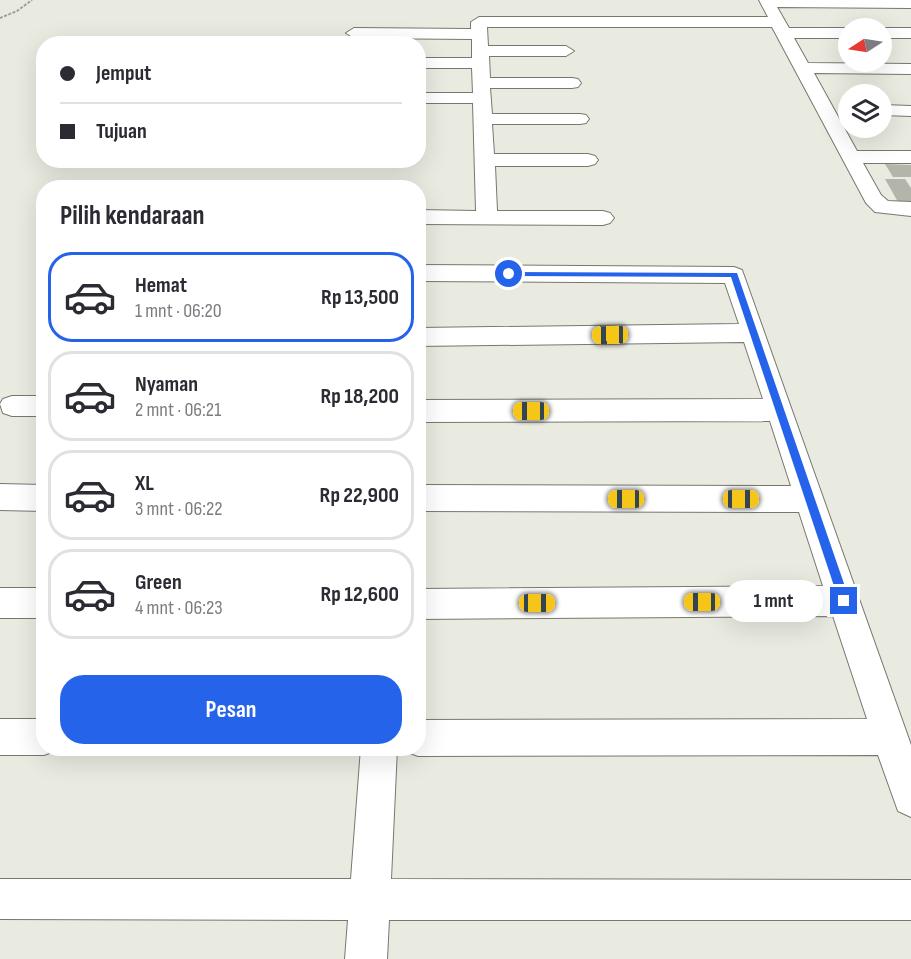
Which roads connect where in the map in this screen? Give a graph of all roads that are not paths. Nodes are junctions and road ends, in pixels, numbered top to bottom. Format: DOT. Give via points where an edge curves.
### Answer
graph roads {
  1 [pos="767,1"];
  2 [pos="911,3"];
  3 [pos="782,27"];
  4 [pos="838,32"];
  5 [pos="354,33"];
  6 [pos="892,33"];
  7 [pos="911,33"];
  8 [pos="378,36"];
  9 [pos="426,42"];
  10 [pos="480,49"];
  11 [pos="566,51"];
  12 [pos="426,61"];
  13 [pos="803,68"];
  14 [pos="911,69"];
  15 [pos="572,83"];
  16 [pos="482,91"];
  17 [pos="426,97"];
  18 [pos="826,110"];
  19 [pos="838,110"];
  20 [pos="892,110"];
  21 [pos="911,111"];
  22 [pos="483,119"];
  23 [pos="580,119"];
  24 [pos="851,156"];
  25 [pos="911,157"];
  26 [pos="485,160"];
  27 [pos="588,160"];
  28 [pos="426,207"];
  29 [pos="882,207"];
  30 [pos="911,209"];
  31 [pos="487,212"];
  32 [pos="603,212"];
  33 [pos="426,216"];
  34 [pos="911,220"];
  35 [pos="426,273"];
  36 [pos="754,333"];
  37 [pos="426,337"];
  38 [pos="12,406"];
  39 [pos="36,406"];
  40 [pos="780,410"];
  41 [pos="426,411"];
  42 [pos="0,498"];
  43 [pos="36,498"];
  44 [pos="426,498"];
  45 [pos="810,499"];
  46 [pos="844,601"];
  47 [pos="0,603"];
  48 [pos="36,603"];
  49 [pos="426,604"];
  50 [pos="0,737"];
  51 [pos="36,737"];
  52 [pos="890,737"];
  53 [pos="426,738"];
  54 [pos="379,756"];
  55 [pos="911,798"];
  56 [pos="0,899"];
  57 [pos="911,900"];
  58 [pos="370,901"];
  59 [pos="366,959"];
  1 -- 2 [label="street"];
  1 -- 3 [label="street"];
  3 -- 4 [label="street"];
  3 -- 10 [label="street" via="479,22"];
  3 -- 13 [label="street"];
  5 -- 8 [label="street"];
  6 -- 7 [label="street"];
  9 -- 10 [label="street"];
  10 -- 11 [label="street"];
  10 -- 12 [label="street"];
  10 -- 16 [label="street"];
  13 -- 14 [label="street"];
  13 -- 18 [label="street"];
  15 -- 16 [label="street"];
  16 -- 17 [label="street"];
  16 -- 22 [label="street"];
  18 -- 19 [label="street"];
  18 -- 24 [label="street"];
  20 -- 21 [label="street"];
  22 -- 23 [label="street"];
  22 -- 26 [label="street"];
  24 -- 25 [label="street"];
  24 -- 29 [label="street" via="873,199"];
  26 -- 27 [label="street"];
  26 -- 31 [label="street"];
  28 -- 31 [label="street"];
  29 -- 30 [label="street"];
  29 -- 34 [label="street" via="890,219"];
  31 -- 32 [label="street"];
  31 -- 33 [label="street"];
  35 -- 36 [label="street" via="734,275"];
  36 -- 37 [label="street"];
  36 -- 40 [label="street"];
  38 -- 39 [label="street"];
  40 -- 41 [label="street"];
  40 -- 45 [label="street"];
  42 -- 43 [label="street"];
  44 -- 45 [label="street"];
  45 -- 46 [label="street"];
  46 -- 49 [label="street"];
  46 -- 52 [label="street"];
  47 -- 48 [label="street"];
  50 -- 51 [label="street"];
  52 -- 53 [label="street"];
  52 -- 55 [label="street"];
  54 -- 58 [label="street"];
  56 -- 58 [label="street"];
  57 -- 58 [label="street"];
  58 -- 59 [label="street"];
}
